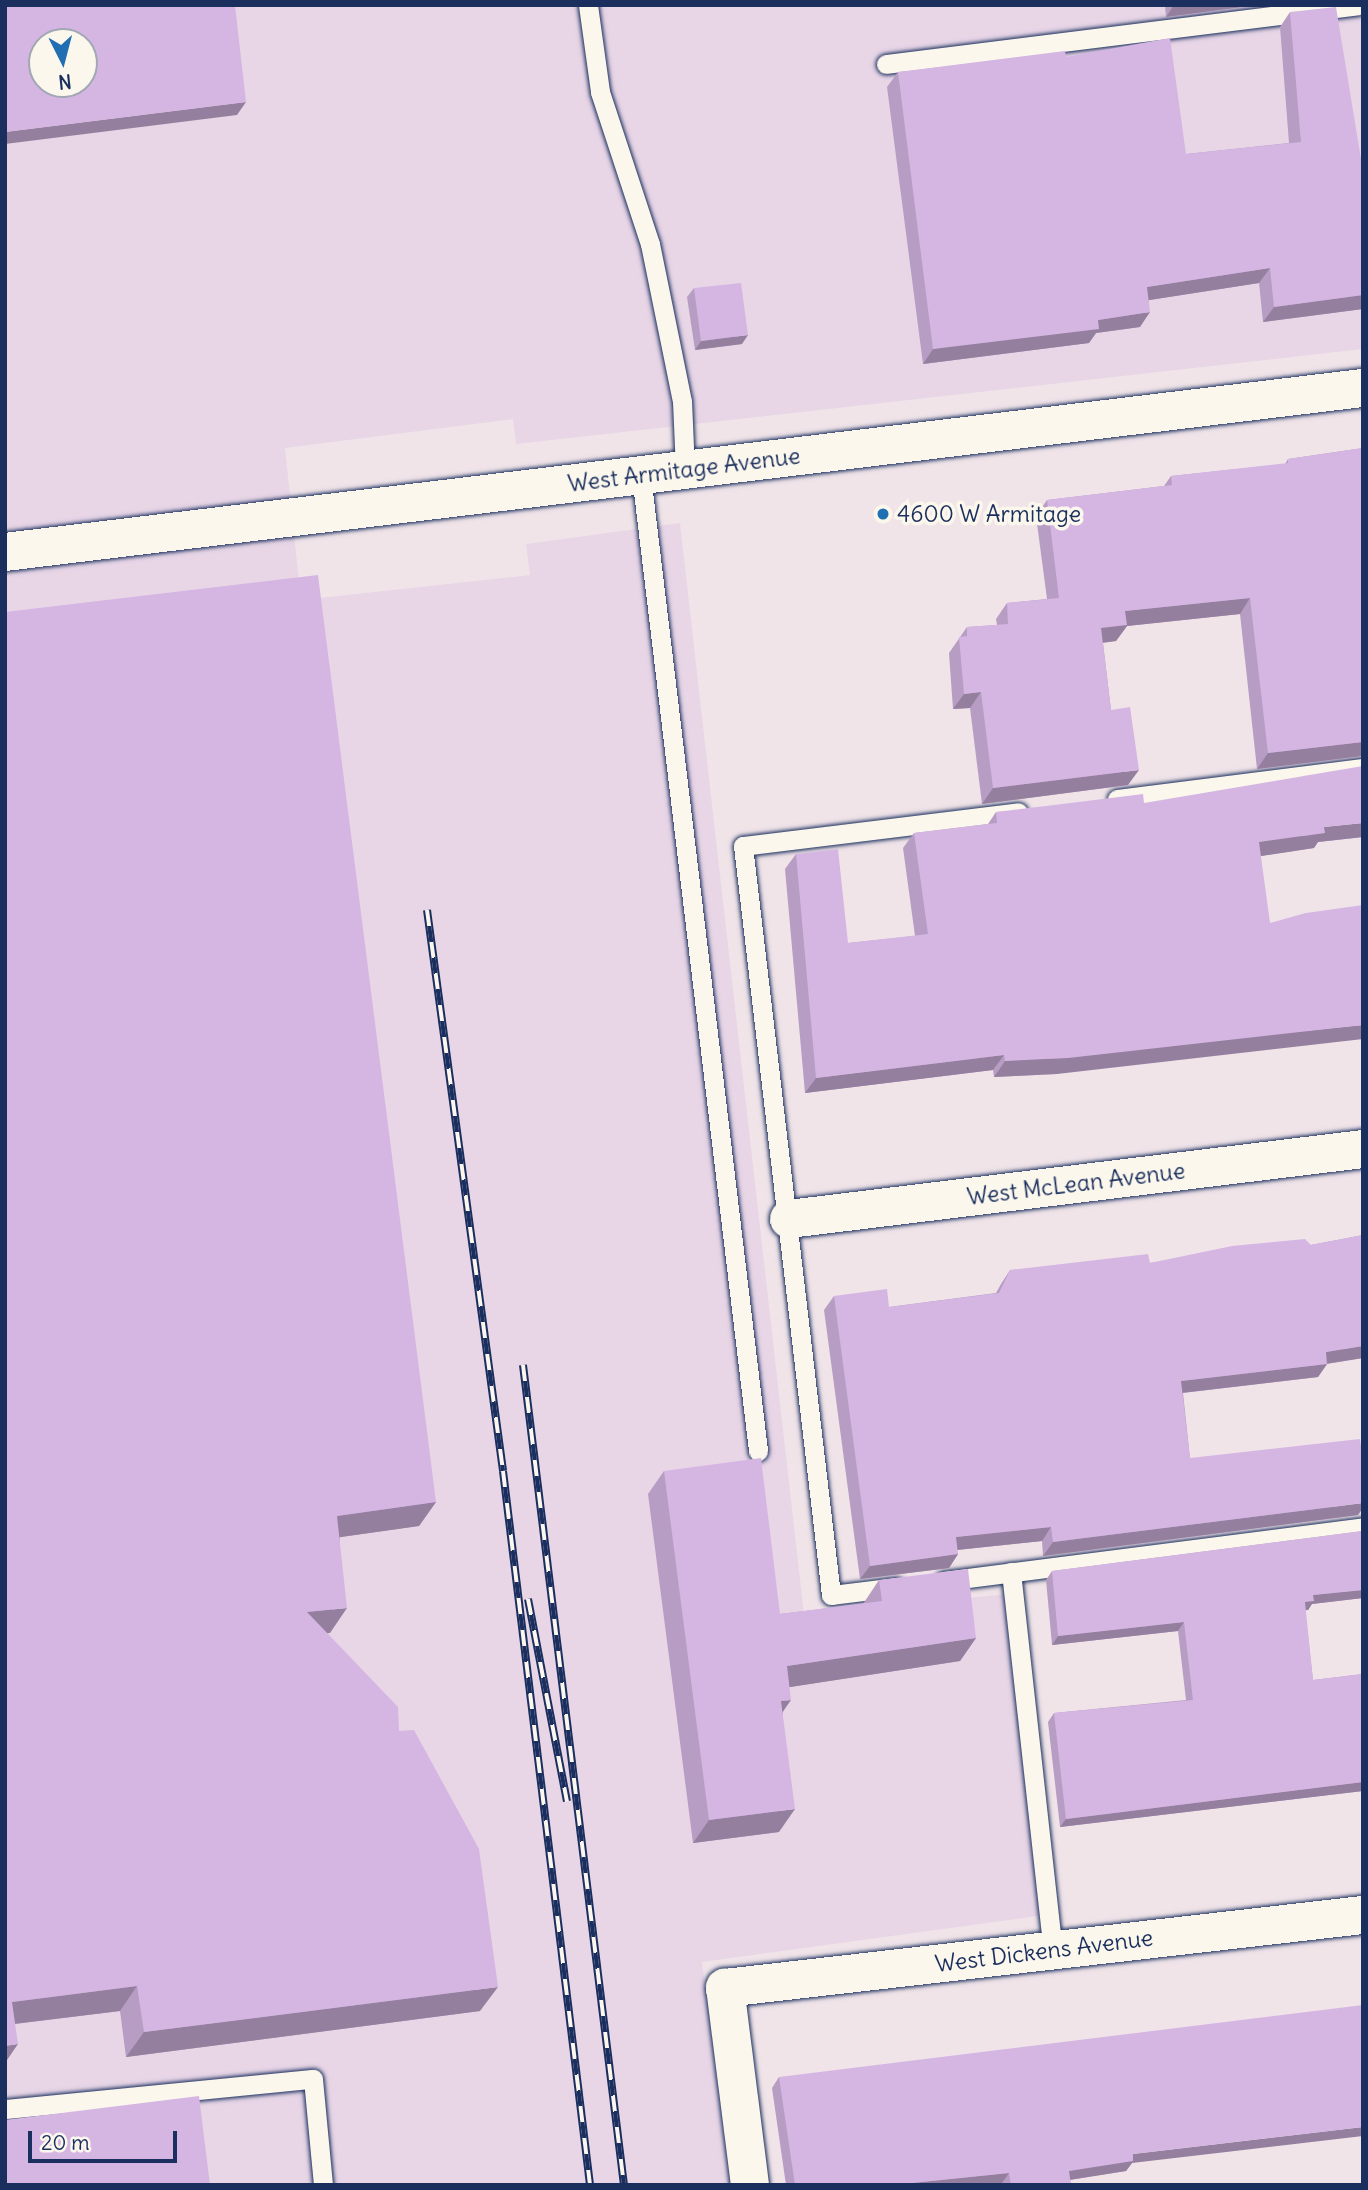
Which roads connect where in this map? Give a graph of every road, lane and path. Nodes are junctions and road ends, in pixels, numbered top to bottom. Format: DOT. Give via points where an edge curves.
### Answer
graph roads {
  1 [pos="588,5"];
  2 [pos="1358,5"];
  3 [pos="886,64"];
  4 [pos="1363,388"];
  5 [pos="685,470"];
  6 [pos="641,475"];
  7 [pos="5,552"];
  8 [pos="1363,768"];
  9 [pos="1101,801"];
  10 [pos="1032,810"];
  11 [pos="1363,1149"];
  12 [pos="789,1219"];
  13 [pos="758,1451"];
  14 [pos="1363,1527"];
  15 [pos="1011,1572"];
  16 [pos="1363,1915"];
  17 [pos="1053,1950"];
  18 [pos="5,2109"];
  19 [pos="323,2185"];
  20 [pos="750,2185"];
  1 -- 5 [label="lane" via="600,92 650,244 682,401"];
  2 -- 3 [label="lane"];
  4 -- 5 [label="street, West Armitage Avenue"];
  5 -- 6 [label="street, West Armitage Avenue"];
  6 -- 7 [label="street, West Armitage Avenue"];
  6 -- 13 [label="lane"];
  8 -- 9 [label="lane"];
  10 -- 12 [label="lane" via="743,846"];
  11 -- 12 [label="street, West McLean Avenue"];
  12 -- 15 [label="lane" via="831,1595"];
  14 -- 15 [label="lane"];
  15 -- 17 [label="lane"];
  16 -- 17 [label="street, West Dickens Avenue"];
  17 -- 20 [label="street, West Dickens Avenue" via="724,1988"];
  18 -- 19 [label="lane" via="313,2079"];
}
